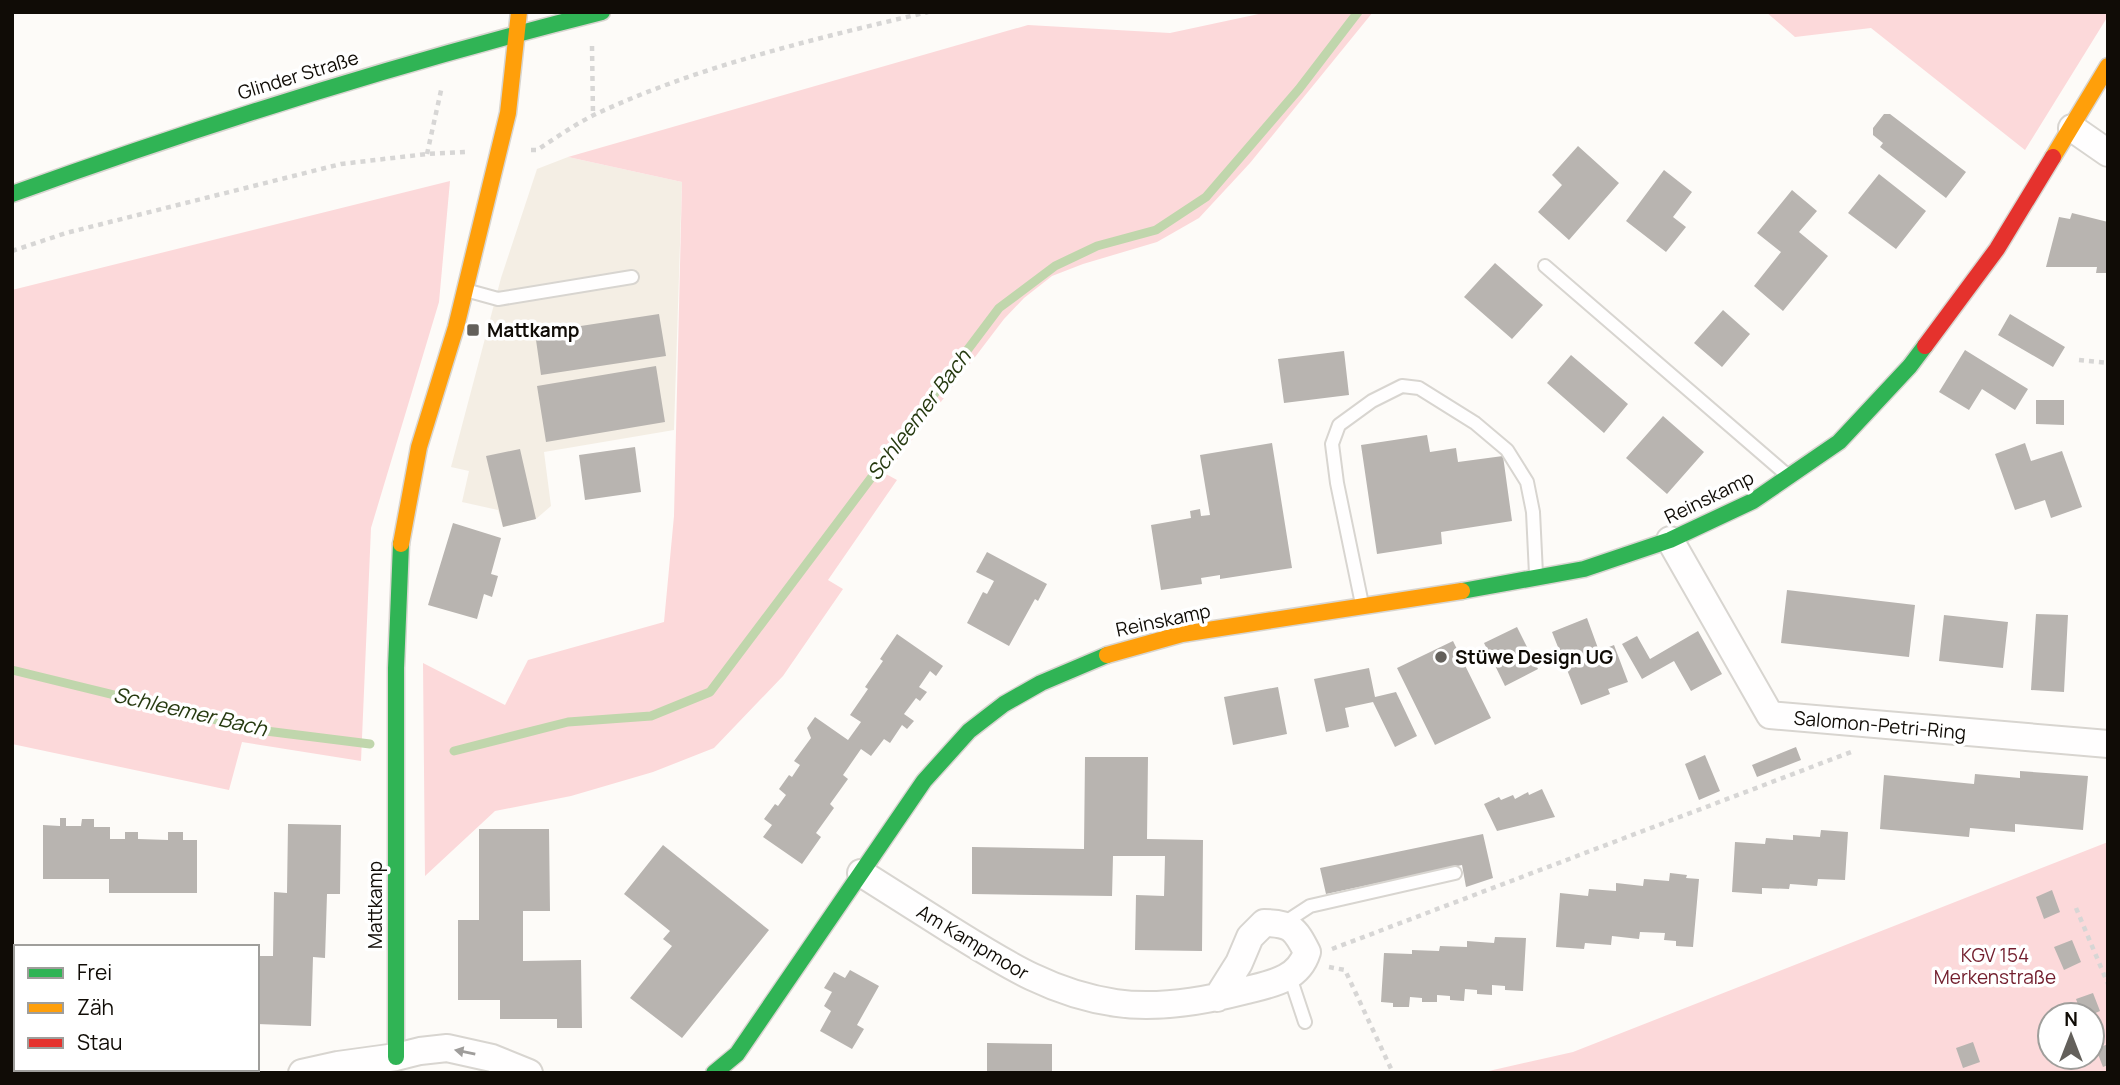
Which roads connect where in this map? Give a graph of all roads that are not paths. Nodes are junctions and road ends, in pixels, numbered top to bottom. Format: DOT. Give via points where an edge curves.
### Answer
graph roads {
  1 [pos="519,12"];
  2 [pos="596,14"];
  3 [pos="517,34"];
  4 [pos="2108,66"];
  5 [pos="2072,128"];
  6 [pos="2108,153"];
  7 [pos="12,194"];
  8 [pos="1545,266"];
  9 [pos="632,277"];
  10 [pos="465,290"];
  11 [pos="1790,477"];
  12 [pos="1670,540"];
  13 [pos="1536,578"];
  14 [pos="1363,608"];
  15 [pos="2108,744"];
  16 [pos="861,873"];
  17 [pos="1455,873"];
  18 [pos="1284,923"];
  19 [pos="1300,964"];
  20 [pos="1217,998"];
  21 [pos="1306,1022"];
  22 [pos="396,1057"];
  23 [pos="302,1073"];
  24 [pos="423,1073"];
  25 [pos="529,1073"];
  26 [pos="714,1073"];
  1 -- 3 [label="street, Mattkamp"];
  2 -- 3 [label="street, Glinder Straße"];
  3 -- 7 [label="street, Glinder Straße" via="342,82"];
  3 -- 10 [label="street, Mattkamp" via="508,113"];
  4 -- 5 [label="street, Reinskamp"];
  5 -- 6 [label="street"];
  5 -- 11 [label="street, Reinskamp" via="1997,249 1910,366 1839,442"];
  8 -- 11 [label="lane, Reinskamp"];
  9 -- 10 [label="lane" via="498,299"];
  10 -- 22 [label="street, Mattkamp" via="419,447 401,541 396,667"];
  11 -- 12 [label="street, Reinskamp" via="1753,501"];
  12 -- 13 [label="street, Reinskamp" via="1584,569"];
  12 -- 15 [label="street, Salomon-Petri-Ring" via="1770,715"];
  13 -- 14 [label="street, Reinskamp"];
  13 -- 14 [label="lane" via="1534,512 1527,482 1507,450 1475,423 1419,388 1402,386 1339,425 1332,444"];
  14 -- 16 [label="street, Reinskamp" via="1182,634 1111,653 1041,683 968,731 924,781"];
  16 -- 20 [label="street, Am Kampmoor" via="1013,969 1070,993 1118,1004"];
  16 -- 26 [label="street, Reinskamp" via="737,1054"];
  17 -- 18 [label="lane" via="1310,906"];
  18 -- 19 [label="street" via="1298,934"];
  18 -- 20 [label="street" via="1264,923 1250,937"];
  19 -- 20 [label="street, Am Kampmoor"];
  19 -- 21 [label="lane"];
  22 -- 23 [label="street"];
  22 -- 24 [label="street"];
  25 -- 22 [label="street, one-way" via="492,1058 446,1048"];
}
